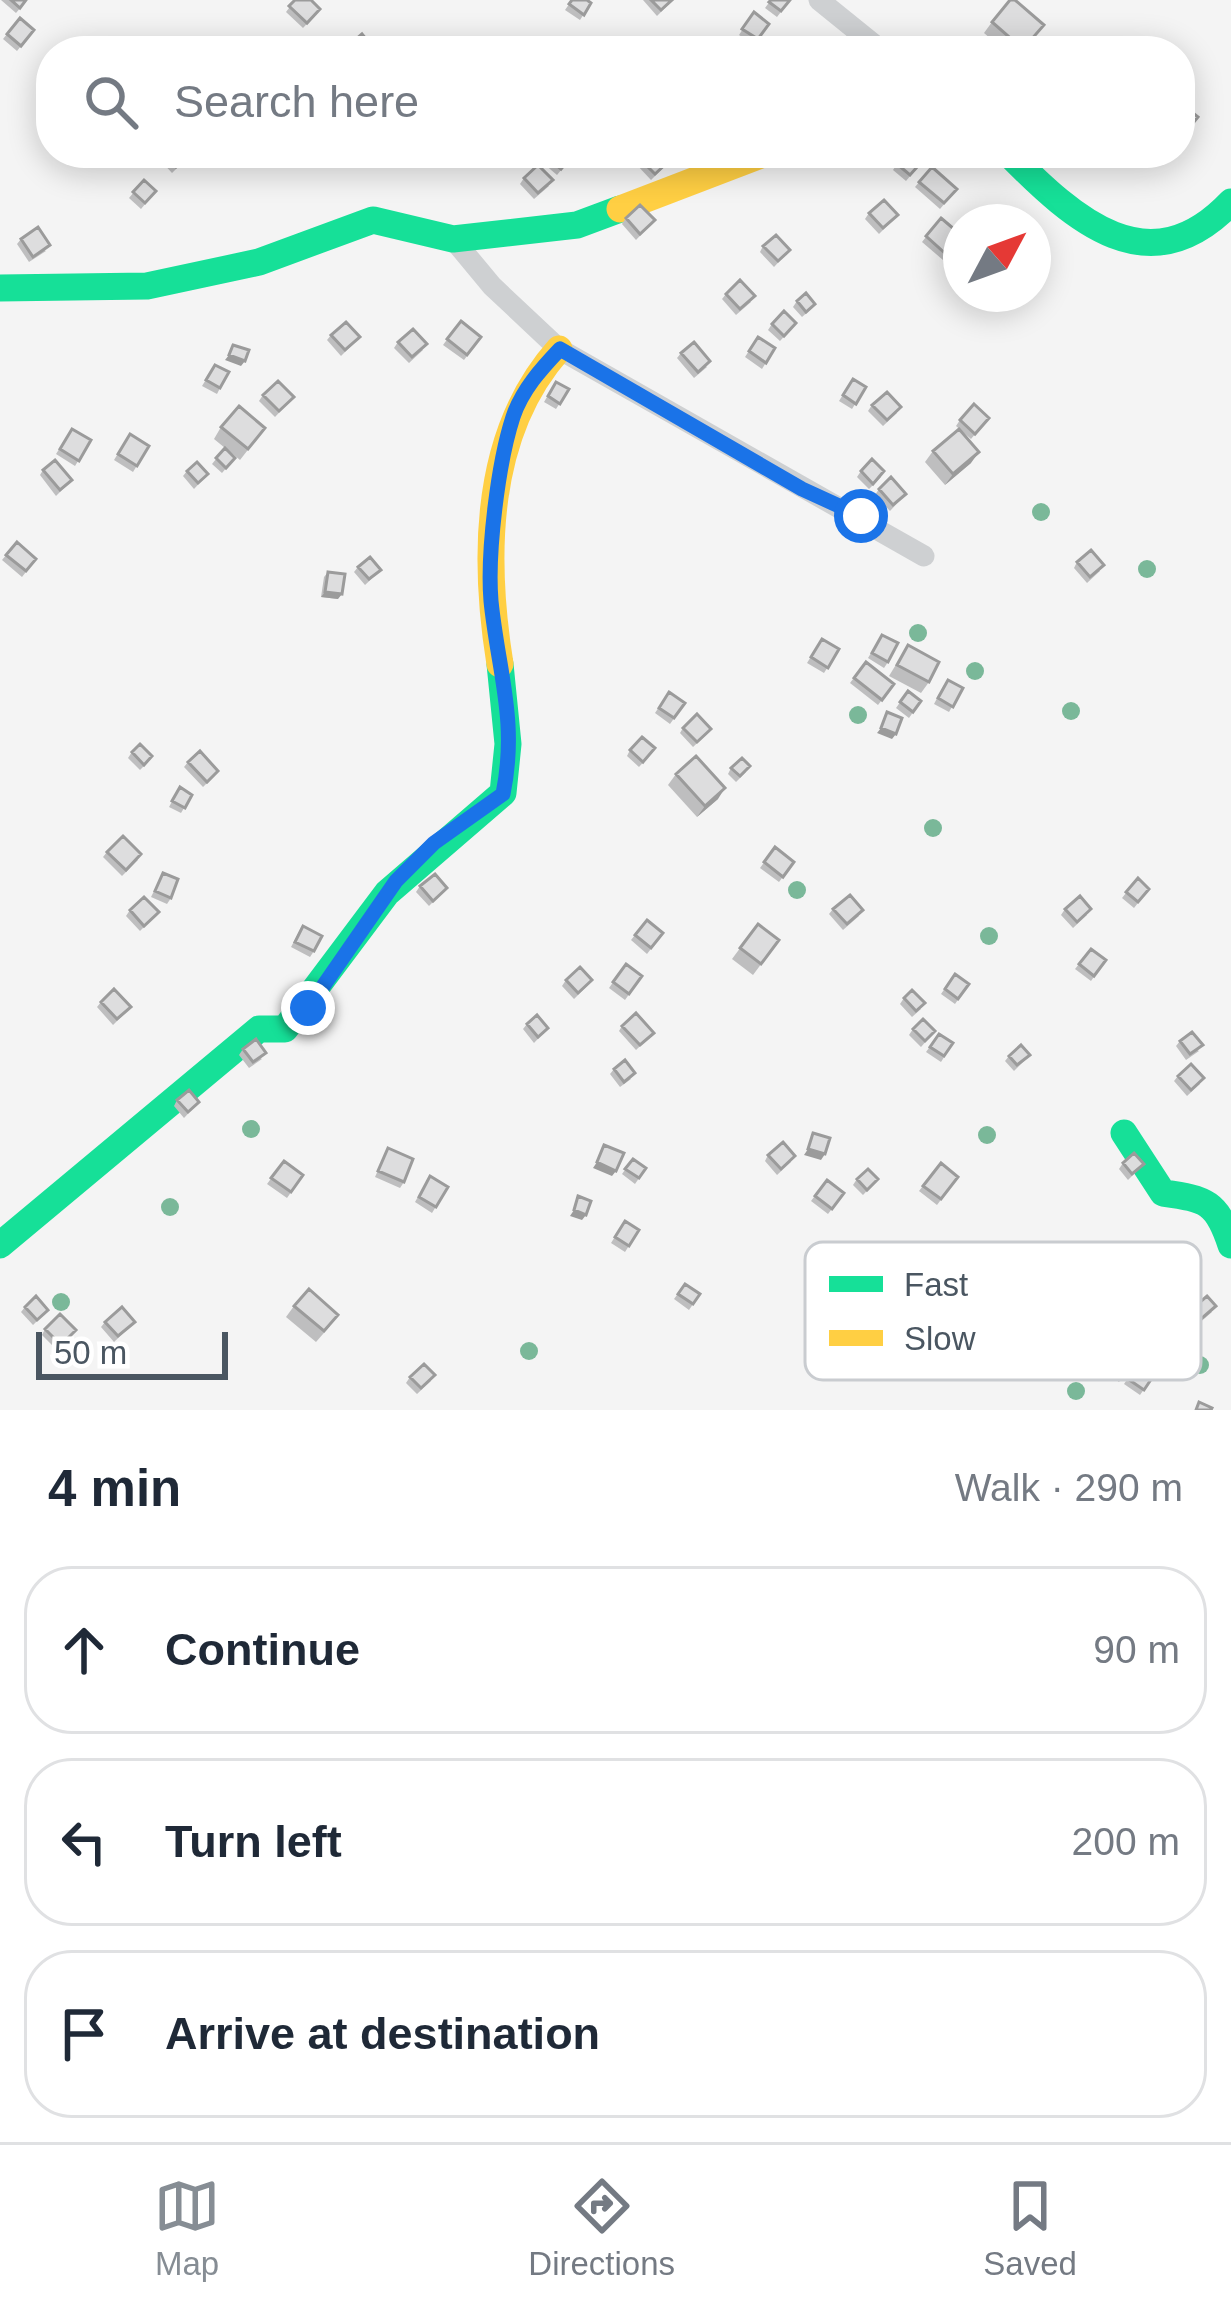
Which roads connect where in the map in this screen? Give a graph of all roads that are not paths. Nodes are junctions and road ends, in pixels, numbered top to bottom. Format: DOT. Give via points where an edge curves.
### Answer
graph roads {
  1 [pos="819,0"];
  2 [pos="861,36"];
  3 [pos="727,168"];
  4 [pos="1025,168"];
  5 [pos="1231,202"];
  6 [pos="453,239"];
  7 [pos="0,288"];
  8 [pos="560,349"];
  9 [pos="924,556"];
  10 [pos="1124,1133"];
  11 [pos="0,1245"];
  12 [pos="1231,1246"];
  1 -- 2 [label="street"];
  3 -- 6 [label="street" via="577,225"];
  4 -- 5 [label="street" via="1067,206 1142,242 1176,244"];
  6 -- 7 [label="street" via="373,220 259,262 147,286"];
  6 -- 8 [label="street"];
  8 -- 9 [label="street"];
  8 -- 11 [label="street" via="513,417 499,500 491,597 510,704 503,794 396,881 285,1029 259,1029"];
  10 -- 12 [label="street" via="1163,1193 1198,1198 1221,1213"];
}
